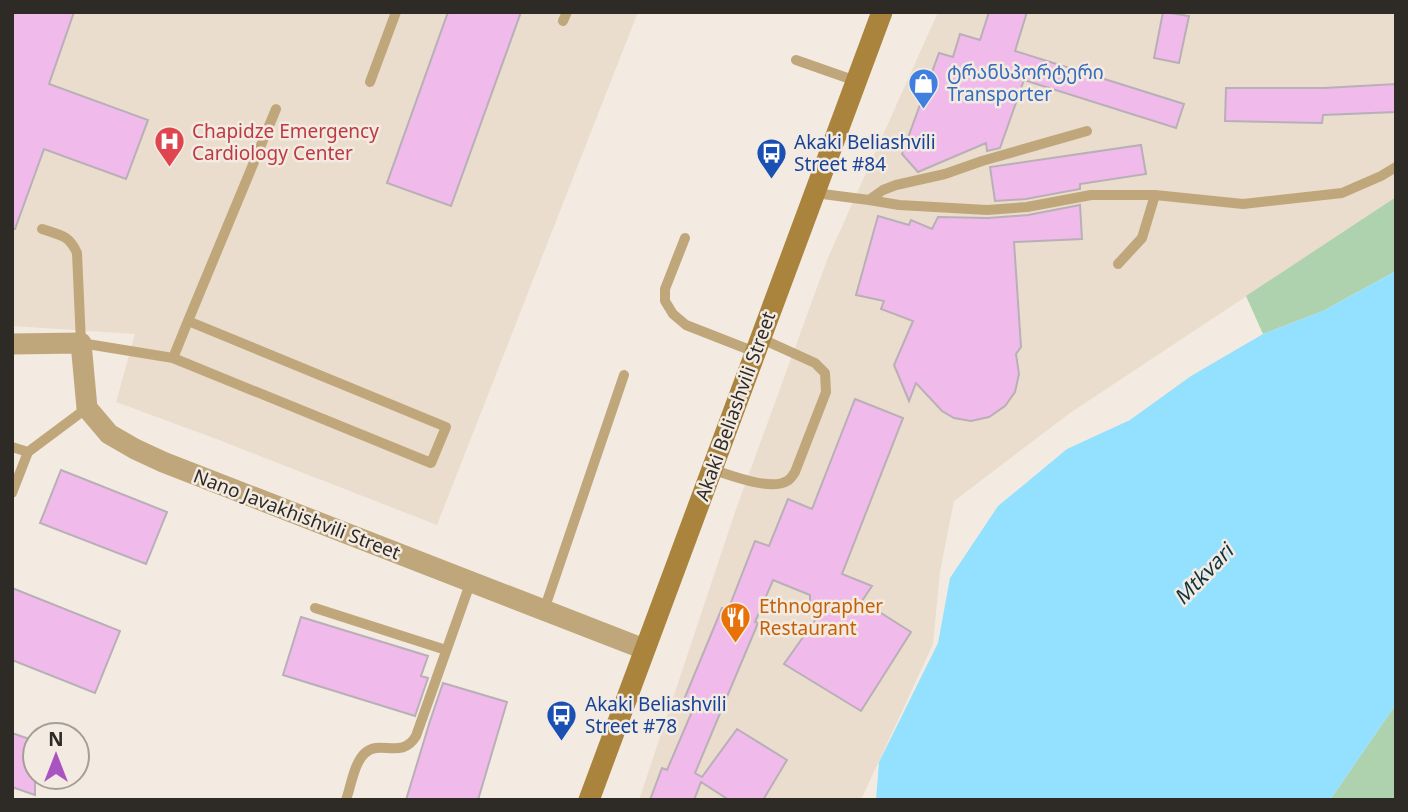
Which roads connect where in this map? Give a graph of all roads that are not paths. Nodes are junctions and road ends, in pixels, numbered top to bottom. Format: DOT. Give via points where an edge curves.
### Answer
graph roads {
  1 [pos="396,12"];
  2 [pos="882,12"];
  3 [pos="796,60"];
  4 [pos="856,81"];
  5 [pos="370,82"];
  6 [pos="276,109"];
  7 [pos="1087,131"];
  8 [pos="1396,167"];
  9 [pos="815,192"];
  10 [pos="1155,195"];
  11 [pos="869,200"];
  12 [pos="42,229"];
  13 [pos="685,238"];
  14 [pos="1118,264"];
  15 [pos="188,321"];
  16 [pos="81,343"];
  17 [pos="12,344"];
  18 [pos="758,345"];
  19 [pos="173,358"];
  20 [pos="624,375"];
  21 [pos="87,408"];
  22 [pos="12,447"];
  23 [pos="27,452"];
  24 [pos="711,469"];
  25 [pos="12,493"];
  26 [pos="471,581"];
  27 [pos="315,608"];
  28 [pos="544,610"];
  29 [pos="644,649"];
  30 [pos="446,650"];
  31 [pos="346,800"];
  32 [pos="589,800"];
  1 -- 5 [label="lane"];
  2 -- 4 [label="main road, Akaki Beliashvili Street"];
  3 -- 4 [label="lane"];
  4 -- 9 [label="main road, Akaki Beliashvili Street"];
  6 -- 15 [label="lane"];
  7 -- 11 [label="lane" via="883,190"];
  8 -- 10 [label="lane" via="1342,192 1243,204"];
  9 -- 11 [label="lane"];
  9 -- 18 [label="main road, Akaki Beliashvili Street"];
  10 -- 11 [label="lane" via="1091,195 987,210"];
  10 -- 14 [label="lane" via="1142,238"];
  12 -- 16 [label="lane" via="65,236 77,253"];
  13 -- 18 [label="lane" via="666,289 665,301 673,314 686,325"];
  15 -- 19 [label="lane"];
  15 -- 19 [label="lane" via="446,427 431,463"];
  16 -- 17 [label="street"];
  16 -- 19 [label="lane"];
  16 -- 21 [label="street"];
  18 -- 24 [label="main road, Akaki Beliashvili Street"];
  18 -- 24 [label="lane" via="815,363 825,373 826,392 795,472 787,481 762,484"];
  20 -- 28 [label="lane"];
  21 -- 23 [label="lane"];
  21 -- 26 [label="street, Nano Javakhishvili Street" via="109,434 163,462"];
  22 -- 23 [label="lane"];
  23 -- 25 [label="lane"];
  24 -- 29 [label="main road, Akaki Beliashvili Street"];
  26 -- 28 [label="street, Nano Javakhishvili Street"];
  26 -- 30 [label="lane"];
  27 -- 30 [label="lane"];
  28 -- 29 [label="street, Nano Javakhishvili Street"];
  29 -- 32 [label="main road, Akaki Beliashvili Street"];
  30 -- 31 [label="lane" via="411,745 368,750 358,763"];
}
